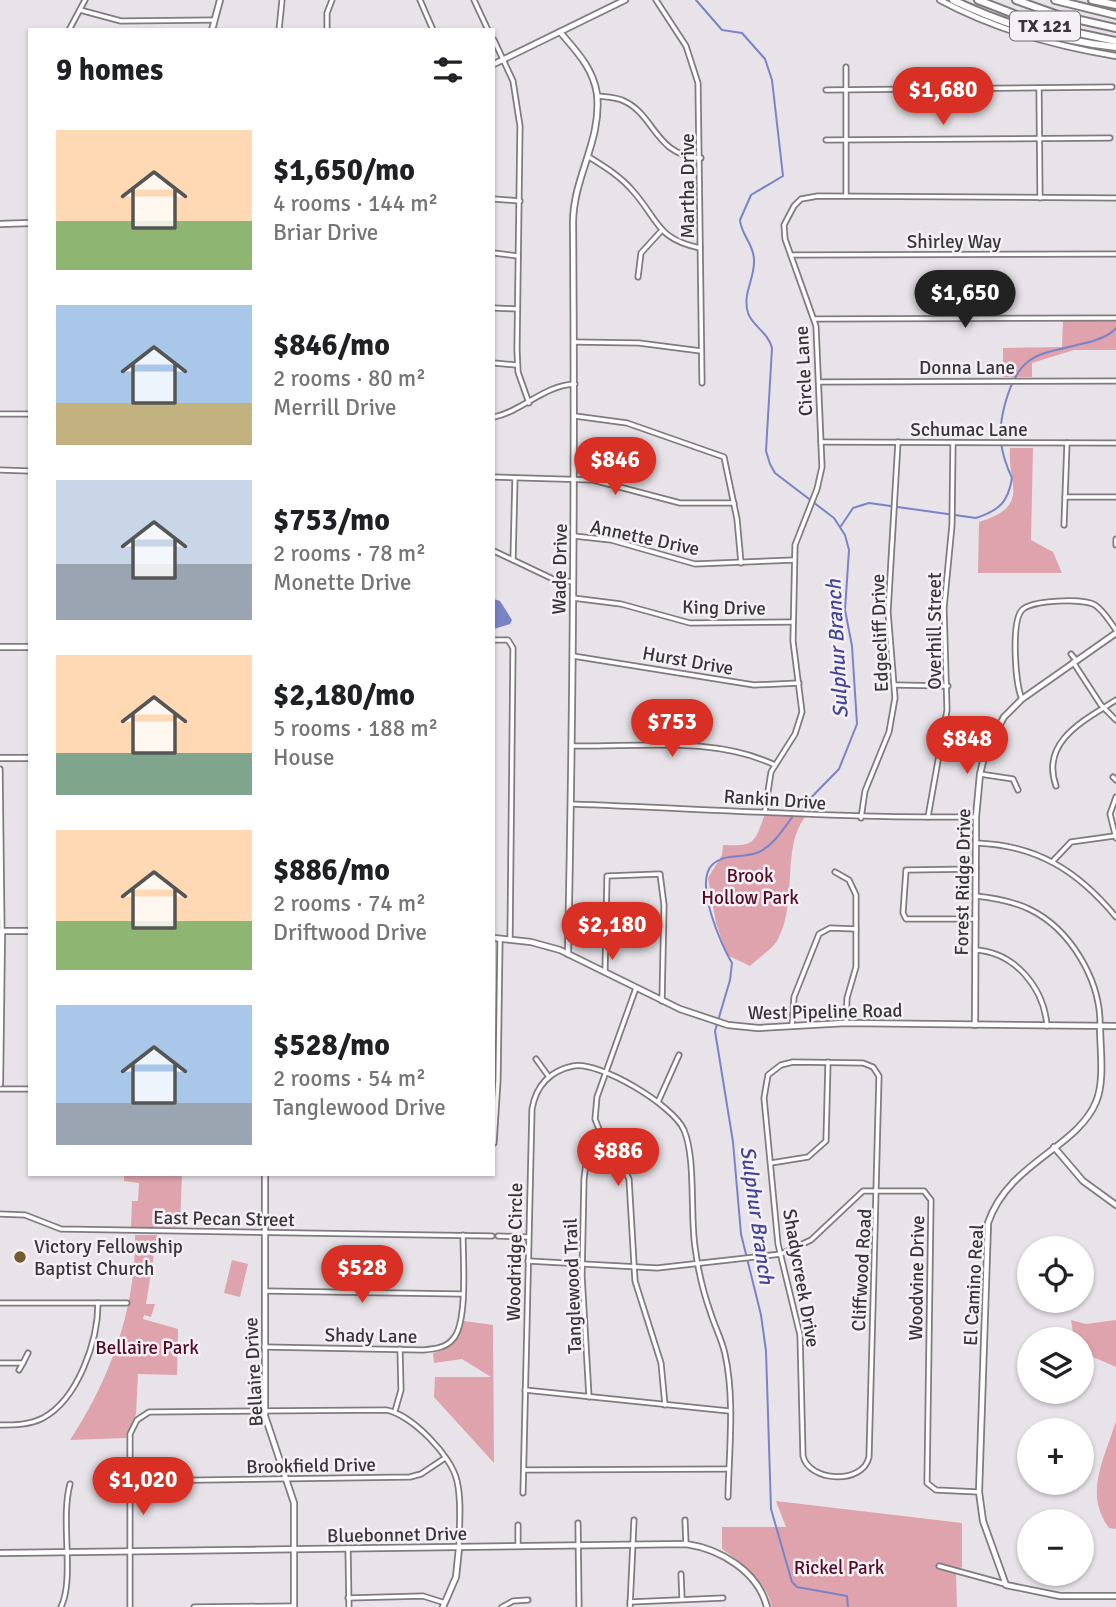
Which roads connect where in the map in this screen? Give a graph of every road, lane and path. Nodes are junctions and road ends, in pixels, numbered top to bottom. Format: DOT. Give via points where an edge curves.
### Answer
graph roads {
  1 [pos="85,0"];
  2 [pos="220,0"];
  3 [pos="282,0"];
  4 [pos="332,0"];
  5 [pos="420,0"];
  6 [pos="474,0"];
  7 [pos="625,0"];
  8 [pos="656,0"];
  9 [pos="940,0"];
  10 [pos="953,0"];
  11 [pos="978,0"];
  12 [pos="1016,0"];
  13 [pos="1055,0"];
  14 [pos="1092,0"];
  15 [pos="1116,5"];
  16 [pos="80,10"];
  17 [pos="1116,15"];
  18 [pos="214,20"];
  19 [pos="70,28"];
  20 [pos="212,28"];
  21 [pos="279,28"];
  22 [pos="325,28"];
  23 [pos="432,28"];
  24 [pos="487,28"];
  25 [pos="1116,29"];
  26 [pos="560,32"];
  27 [pos="1116,41"];
  28 [pos="495,42"];
  29 [pos="1116,47"];
  30 [pos="1116,56"];
  31 [pos="503,60"];
  32 [pos="495,64"];
  33 [pos="846,66"];
  34 [pos="1112,87"];
  35 [pos="1039,88"];
  36 [pos="826,90"];
  37 [pos="846,90"];
  38 [pos="597,96"];
  39 [pos="1110,138"];
  40 [pos="846,139"];
  41 [pos="1040,139"];
  42 [pos="826,140"];
  43 [pos="589,158"];
  44 [pos="701,158"];
  45 [pos="846,196"];
  46 [pos="1040,198"];
  47 [pos="1116,198"];
  48 [pos="495,199"];
  49 [pos="520,201"];
  50 [pos="28,223"];
  51 [pos="0,224"];
  52 [pos="662,230"];
  53 [pos="701,248"];
  54 [pos="495,253"];
  55 [pos="1116,254"];
  56 [pos="792,255"];
  57 [pos="518,256"];
  58 [pos="638,277"];
  59 [pos="495,308"];
  60 [pos="517,309"];
  61 [pos="1116,318"];
  62 [pos="815,319"];
  63 [pos="574,342"];
  64 [pos="702,351"];
  65 [pos="495,363"];
  66 [pos="517,365"];
  67 [pos="1116,381"];
  68 [pos="819,382"];
  69 [pos="702,383"];
  70 [pos="575,384"];
  71 [pos="528,403"];
  72 [pos="0,414"];
  73 [pos="28,414"];
  74 [pos="575,416"];
  75 [pos="495,417"];
  76 [pos="821,442"];
  77 [pos="898,442"];
  78 [pos="953,443"];
  79 [pos="1067,443"];
  80 [pos="1116,443"];
  81 [pos="0,470"];
  82 [pos="28,471"];
  83 [pos="495,477"];
  84 [pos="514,478"];
  85 [pos="574,478"];
  86 [pos="1065,497"];
  87 [pos="1116,497"];
  88 [pos="734,503"];
  89 [pos="1064,525"];
  90 [pos="574,536"];
  91 [pos="1116,539"];
  92 [pos="1116,545"];
  93 [pos="495,551"];
  94 [pos="513,560"];
  95 [pos="793,560"];
  96 [pos="741,563"];
  97 [pos="573,582"];
  98 [pos="573,598"];
  99 [pos="793,622"];
  100 [pos="1116,631"];
  101 [pos="495,640"];
  102 [pos="0,647"];
  103 [pos="28,647"];
  104 [pos="1071,653"];
  105 [pos="573,656"];
  106 [pos="1075,661"];
  107 [pos="799,683"];
  108 [pos="895,685"];
  109 [pos="948,686"];
  110 [pos="1022,699"];
  111 [pos="1116,700"];
  112 [pos="1104,708"];
  113 [pos="1116,720"];
  114 [pos="572,746"];
  115 [pos="0,758"];
  116 [pos="28,758"];
  117 [pos="775,765"];
  118 [pos="0,769"];
  119 [pos="980,774"];
  120 [pos="0,786"];
  121 [pos="1056,786"];
  122 [pos="1018,790"];
  123 [pos="1116,797"];
  124 [pos="571,804"];
  125 [pos="765,811"];
  126 [pos="928,817"];
  127 [pos="976,817"];
  128 [pos="861,818"];
  129 [pos="1,836"];
  130 [pos="1115,837"];
  131 [pos="976,843"];
  132 [pos="1053,861"];
  133 [pos="976,869"];
  134 [pos="835,872"];
  135 [pos="976,895"];
  136 [pos="1116,917"];
  137 [pos="976,919"];
  138 [pos="856,929"];
  139 [pos="1,930"];
  140 [pos="28,931"];
  141 [pos="497,939"];
  142 [pos="510,939"];
  143 [pos="975,950"];
  144 [pos="568,954"];
  145 [pos="605,972"];
  146 [pos="636,988"];
  147 [pos="662,1001"];
  148 [pos="1,1019"];
  149 [pos="846,1023"];
  150 [pos="975,1025"];
  151 [pos="1047,1026"];
  152 [pos="1100,1026"];
  153 [pos="1116,1026"];
  154 [pos="793,1028"];
  155 [pos="679,1055"];
  156 [pos="536,1059"];
  157 [pos="828,1062"];
  158 [pos="605,1073"];
  159 [pos="549,1077"];
  160 [pos="0,1087"];
  161 [pos="28,1090"];
  162 [pos="658,1102"];
  163 [pos="495,1127"];
  164 [pos="602,1139"];
  165 [pos="1054,1147"];
  166 [pos="771,1163"];
  167 [pos="265,1176"];
  168 [pos="879,1189"];
  169 [pos="1116,1205"];
  170 [pos="0,1214"];
  171 [pos="263,1233"];
  172 [pos="463,1236"];
  173 [pos="492,1236"];
  174 [pos="498,1236"];
  175 [pos="528,1237"];
  176 [pos="781,1254"];
  177 [pos="528,1261"];
  178 [pos="582,1264"];
  179 [pos="698,1266"];
  180 [pos="634,1267"];
  181 [pos="263,1291"];
  182 [pos="462,1294"];
  183 [pos="0,1303"];
  184 [pos="98,1303"];
  185 [pos="127,1303"];
  186 [pos="264,1347"];
  187 [pos="400,1349"];
  188 [pos="28,1353"];
  189 [pos="0,1363"];
  190 [pos="23,1363"];
  191 [pos="19,1370"];
  192 [pos="525,1391"];
  193 [pos="589,1397"];
  194 [pos="665,1405"];
  195 [pos="265,1410"];
  196 [pos="394,1411"];
  197 [pos="729,1411"];
  198 [pos="0,1425"];
  199 [pos="445,1458"];
  200 [pos="729,1469"];
  201 [pos="864,1469"];
  202 [pos="523,1470"];
  203 [pos="286,1479"];
  204 [pos="131,1481"];
  205 [pos="71,1484"];
  206 [pos="979,1492"];
  207 [pos="523,1493"];
  208 [pos="728,1497"];
  209 [pos="634,1520"];
  210 [pos="685,1520"];
  211 [pos="578,1522"];
  212 [pos="518,1525"];
  213 [pos="686,1544"];
  214 [pos="578,1545"];
  215 [pos="632,1545"];
  216 [pos="518,1546"];
  217 [pos="459,1547"];
  218 [pos="348,1548"];
  219 [pos="295,1549"];
  220 [pos="131,1551"];
  221 [pos="65,1552"];
  222 [pos="0,1553"];
  223 [pos="939,1566"];
  224 [pos="681,1574"];
  225 [pos="1006,1585"];
  226 [pos="1116,1596"];
  227 [pos="348,1598"];
  228 [pos="682,1598"];
  229 [pos="723,1598"];
  230 [pos="528,1600"];
  231 [pos="444,1605"];
  232 [pos="630,1605"];
  233 [pos="61,1607"];
  234 [pos="130,1607"];
  235 [pos="194,1607"];
  236 [pos="295,1607"];
  237 [pos="349,1607"];
  238 [pos="502,1607"];
  239 [pos="579,1607"];
  240 [pos="767,1607"];
  1 -- 16 [label="street"];
  2 -- 18 [label="street"];
  3 -- 21 [label="street"];
  4 -- 22 [label="street"];
  5 -- 23 [label="street"];
  6 -- 24 [label="street"];
  7 -- 26 [label="street"];
  8 -- 44 [label="street, Martha Drive" via="674,24 694,66"];
  9 -- 30 [label="street" via="1009,30"];
  10 -- 29 [label="highway" via="1034,32"];
  11 -- 27 [label="highway, TX 121" via="1045,26"];
  12 -- 25 [label="highway"];
  13 -- 17 [label="highway"];
  14 -- 15 [label="highway, TX 121"];
  16 -- 18 [label="street" via="121,21"];
  16 -- 19 [label="street"];
  18 -- 20 [label="street"];
  26 -- 31 [label="street"];
  26 -- 38 [label="street, Wade Drive" via="590,70"];
  28 -- 31 [label="street"];
  31 -- 32 [label="street"];
  31 -- 49 [label="street" via="518,107"];
  33 -- 37 [label="street"];
  34 -- 35 [label="street"];
  35 -- 37 [label="street"];
  35 -- 41 [label="street"];
  36 -- 37 [label="street"];
  37 -- 40 [label="street"];
  38 -- 43 [label="street, Wade Drive" via="597,129"];
  38 -- 44 [label="street" via="627,102 669,148"];
  39 -- 41 [label="street"];
  40 -- 41 [label="street"];
  40 -- 42 [label="street"];
  40 -- 45 [label="street"];
  41 -- 46 [label="street"];
  43 -- 52 [label="street" via="632,189"];
  43 -- 63 [label="street, Wade Drive" via="573,210"];
  44 -- 53 [label="street, Martha Drive"];
  45 -- 46 [label="street, Circle Lane"];
  45 -- 56 [label="street, Circle Lane" via="806,197 793,206 783,229"];
  46 -- 47 [label="street, Circle Lane"];
  48 -- 49 [label="street"];
  49 -- 57 [label="street"];
  50 -- 51 [label="street"];
  52 -- 53 [label="street" via="672,240"];
  52 -- 58 [label="street" via="645,246"];
  53 -- 64 [label="street, Martha Drive"];
  54 -- 57 [label="street"];
  55 -- 56 [label="street, Shirley Way"];
  56 -- 62 [label="street, Circle Lane"];
  57 -- 60 [label="street"];
  59 -- 60 [label="street"];
  60 -- 66 [label="street"];
  61 -- 62 [label="street"];
  62 -- 68 [label="street, Circle Lane"];
  63 -- 64 [label="street" via="639,343"];
  63 -- 70 [label="street, Wade Drive"];
  64 -- 69 [label="street, Martha Drive"];
  65 -- 66 [label="street"];
  66 -- 71 [label="street"];
  67 -- 68 [label="street, Donna Lane"];
  68 -- 76 [label="street, Circle Lane"];
  70 -- 71 [label="street" via="558,386"];
  70 -- 74 [label="street, Wade Drive"];
  71 -- 75 [label="street"];
  72 -- 73 [label="street"];
  74 -- 85 [label="street, Wade Drive"];
  74 -- 88 [label="street" via="627,423 722,456"];
  76 -- 77 [label="street, Schumac Lane"];
  76 -- 95 [label="street, Circle Lane" via="821,475 796,537"];
  77 -- 78 [label="street, Schumac Lane"];
  77 -- 108 [label="street, Edgecliff Drive" via="888,612"];
  78 -- 79 [label="street, Schumac Lane"];
  78 -- 109 [label="street, Overhill Street" via="944,608"];
  79 -- 80 [label="street, Schumac Lane"];
  79 -- 86 [label="street"];
  81 -- 82 [label="street"];
  83 -- 84 [label="street"];
  84 -- 85 [label="street"];
  84 -- 94 [label="street"];
  85 -- 88 [label="street" via="680,503"];
  85 -- 90 [label="street, Wade Drive"];
  86 -- 87 [label="street"];
  86 -- 89 [label="street"];
  88 -- 96 [label="street"];
  90 -- 96 [label="street, Annette Drive" via="611,540 689,563"];
  90 -- 97 [label="street, Wade Drive"];
  91 -- 92 [label="street"];
  93 -- 94 [label="street"];
  94 -- 97 [label="street" via="552,579"];
  95 -- 96 [label="street, Annette Drive"];
  95 -- 99 [label="street, Circle Lane"];
  97 -- 98 [label="street, Wade Drive"];
  98 -- 99 [label="street, King Drive" via="621,604 690,623"];
  98 -- 105 [label="street, Wade Drive"];
  99 -- 107 [label="street, Circle Lane"];
  100 -- 106 [label="street, Forest Ridge Drive"];
  100 -- 110 [label="street" via="1091,603 1027,605 1019,614 1017,629 1017,685"];
  101 -- 142 [label="street" via="508,640 513,648"];
  102 -- 103 [label="street"];
  104 -- 106 [label="street"];
  105 -- 107 [label="street, Hurst Drive" via="743,683"];
  105 -- 114 [label="street, Wade Drive"];
  106 -- 110 [label="street, Forest Ridge Drive"];
  106 -- 112 [label="street"];
  107 -- 117 [label="street, Circle Lane" via="801,719"];
  108 -- 109 [label="street"];
  108 -- 128 [label="street, Edgecliff Drive" via="889,732 865,791"];
  109 -- 126 [label="street, Overhill Street" via="943,746"];
  110 -- 119 [label="street, Forest Ridge Drive" via="991,738"];
  111 -- 112 [label="street"];
  112 -- 113 [label="street"];
  112 -- 121 [label="street" via="1057,746"];
  114 -- 117 [label="street" via="717,747"];
  114 -- 124 [label="street, Wade Drive"];
  115 -- 116 [label="street"];
  117 -- 125 [label="street, Circle Lane"];
  118 -- 120 [label="street"];
  119 -- 122 [label="street" via="1013,779"];
  119 -- 127 [label="street, Forest Ridge Drive"];
  120 -- 129 [label="street"];
  123 -- 130 [label="street" via="1110,814"];
  124 -- 125 [label="street, Rankin Drive"];
  124 -- 144 [label="street, Wade Drive"];
  125 -- 128 [label="street, Rankin Drive"];
  126 -- 127 [label="street, Rankin Drive"];
  126 -- 128 [label="street, Rankin Drive"];
  127 -- 131 [label="street, Forest Ridge Drive"];
  129 -- 139 [label="street"];
  130 -- 132 [label="street" via="1071,842"];
  131 -- 132 [label="street" via="1020,847"];
  131 -- 133 [label="street, Forest Ridge Drive"];
  132 -- 136 [label="street" via="1082,881"];
  133 -- 135 [label="street, Forest Ridge Drive"];
  133 -- 137 [label="street" via="906,870 903,914 905,919"];
  134 -- 138 [label="street" via="856,889"];
  135 -- 137 [label="street, Forest Ridge Drive"];
  135 -- 152 [label="street" via="1018,904 1051,925 1095,984"];
  137 -- 143 [label="street, Forest Ridge Drive"];
  138 -- 149 [label="street" via="856,967"];
  138 -- 154 [label="street" via="830,928 819,934 793,997"];
  139 -- 140 [label="street"];
  139 -- 148 [label="street"];
  141 -- 142 [label="street, West Pipeline Road"];
  141 -- 163 [label="street"];
  142 -- 144 [label="street, West Pipeline Road"];
  143 -- 150 [label="street, Forest Ridge Drive"];
  143 -- 151 [label="street" via="999,954 1028,978 1043,1001"];
  144 -- 145 [label="street, West Pipeline Road"];
  145 -- 146 [label="street, West Pipeline Road"];
  145 -- 147 [label="street" via="607,876 660,874 664,905"];
  146 -- 147 [label="street, West Pipeline Road"];
  146 -- 158 [label="street"];
  147 -- 154 [label="street, West Pipeline Road" via="728,1025"];
  148 -- 160 [label="street"];
  149 -- 150 [label="street, West Pipeline Road"];
  149 -- 154 [label="street, West Pipeline Road"];
  150 -- 151 [label="street, West Pipeline Road"];
  151 -- 152 [label="street, West Pipeline Road"];
  152 -- 153 [label="street, West Pipeline Road"];
  152 -- 165 [label="street, El Camino Real" via="1096,1102 1081,1124"];
  155 -- 162 [label="street"];
  156 -- 159 [label="street"];
  157 -- 166 [label="street" via="826,1141 808,1157"];
  157 -- 166 [label="street, Shadycreek Drive" via="786,1063 768,1075 764,1098"];
  157 -- 168 [label="street, Cliffwood Road" via="863,1063 877,1072 881,1089"];
  158 -- 159 [label="street" via="579,1065"];
  158 -- 162 [label="street"];
  158 -- 164 [label="street" via="595,1119"];
  159 -- 175 [label="street, Woodridge Circle" via="536,1092 532,1109"];
  160 -- 161 [label="street"];
  162 -- 179 [label="street" via="677,1119 687,1141"];
  164 -- 178 [label="street, Tanglewood Trail" via="587,1155 585,1165"];
  164 -- 180 [label="street" via="629,1179"];
  165 -- 169 [label="street" via="1083,1181"];
  165 -- 206 [label="street, El Camino Real" via="1008,1188 988,1223"];
  166 -- 176 [label="street, Shadycreek Drive"];
  167 -- 171 [label="street, Bellaire Drive"];
  168 -- 176 [label="street, Woodvine Drive" via="855,1196 811,1240"];
  168 -- 201 [label="street, Cliffwood Road" via="869,1457"];
  168 -- 206 [label="street, Woodvine Drive" via="919,1189 931,1200 927,1483 936,1490"];
  170 -- 171 [label="street, East Pecan Street" via="25,1215 61,1229"];
  171 -- 172 [label="street, East Pecan Street"];
  171 -- 181 [label="street, Bellaire Drive"];
  172 -- 173 [label="street, East Pecan Street"];
  172 -- 182 [label="street, Shady Lane"];
  174 -- 175 [label="street"];
  175 -- 177 [label="street, Woodridge Circle"];
  176 -- 179 [label="street, Woodvine Drive"];
  176 -- 201 [label="street, Shadycreek Drive" via="800,1335 803,1461 822,1474 852,1476"];
  177 -- 178 [label="street, Woodvine Drive"];
  177 -- 192 [label="street, Woodridge Circle"];
  178 -- 180 [label="street, Woodvine Drive"];
  178 -- 193 [label="street, Tanglewood Trail"];
  179 -- 180 [label="street, Woodvine Drive"];
  179 -- 197 [label="street" via="725,1353"];
  180 -- 194 [label="street" via="638,1296 661,1363"];
  181 -- 182 [label="street"];
  181 -- 186 [label="street, Bellaire Drive"];
  182 -- 187 [label="street, Shady Lane" via="460,1330 451,1341 434,1349"];
  183 -- 184 [label="street"];
  184 -- 185 [label="street"];
  184 -- 198 [label="street" via="84,1364 63,1401 39,1419"];
  186 -- 187 [label="street, Shady Lane"];
  186 -- 195 [label="street, Bellaire Drive"];
  187 -- 196 [label="street" via="401,1390"];
  188 -- 190 [label="street"];
  189 -- 190 [label="street"];
  190 -- 191 [label="street"];
  192 -- 193 [label="street"];
  192 -- 202 [label="street, Woodridge Circle"];
  193 -- 194 [label="street"];
  194 -- 197 [label="street"];
  195 -- 196 [label="street"];
  195 -- 203 [label="street, Bellaire Drive"];
  195 -- 204 [label="street" via="145,1413 130,1434"];
  196 -- 199 [label="street" via="419,1429"];
  197 -- 200 [label="street"];
  199 -- 203 [label="street, Brookfield Drive" via="410,1477"];
  199 -- 217 [label="street" via="458,1486"];
  200 -- 202 [label="street"];
  200 -- 208 [label="street"];
  202 -- 207 [label="street, Woodridge Circle"];
  203 -- 204 [label="street, Brookfield Drive"];
  203 -- 219 [label="street, Bellaire Drive" via="293,1503"];
  204 -- 220 [label="street"];
  205 -- 221 [label="street"];
  206 -- 225 [label="street, El Camino Real" via="983,1521"];
  209 -- 215 [label="street"];
  210 -- 213 [label="street"];
  211 -- 214 [label="street"];
  212 -- 216 [label="street"];
  213 -- 215 [label="street, Bluebonnet Drive"];
  213 -- 240 [label="street, Bluebonnet Drive" via="718,1553 740,1567 753,1580"];
  214 -- 215 [label="street, Bluebonnet Drive"];
  214 -- 216 [label="street, Bluebonnet Drive"];
  214 -- 239 [label="street"];
  215 -- 232 [label="street"];
  216 -- 217 [label="street, Bluebonnet Drive"];
  217 -- 218 [label="street, Bluebonnet Drive"];
  217 -- 231 [label="street" via="457,1572"];
  218 -- 219 [label="street, Bluebonnet Drive"];
  218 -- 227 [label="street"];
  219 -- 220 [label="street, Bluebonnet Drive"];
  219 -- 236 [label="street, Bellaire Drive"];
  220 -- 221 [label="street, Bluebonnet Drive"];
  220 -- 234 [label="street"];
  221 -- 222 [label="street, Bluebonnet Drive"];
  221 -- 233 [label="street"];
  223 -- 225 [label="street"];
  224 -- 228 [label="street"];
  225 -- 226 [label="street" via="1060,1596"];
  227 -- 231 [label="street" via="423,1597"];
  227 -- 237 [label="street"];
  228 -- 229 [label="street"];
  228 -- 232 [label="street"];
  230 -- 238 [label="street"];
  235 -- 236 [label="street"];
}
